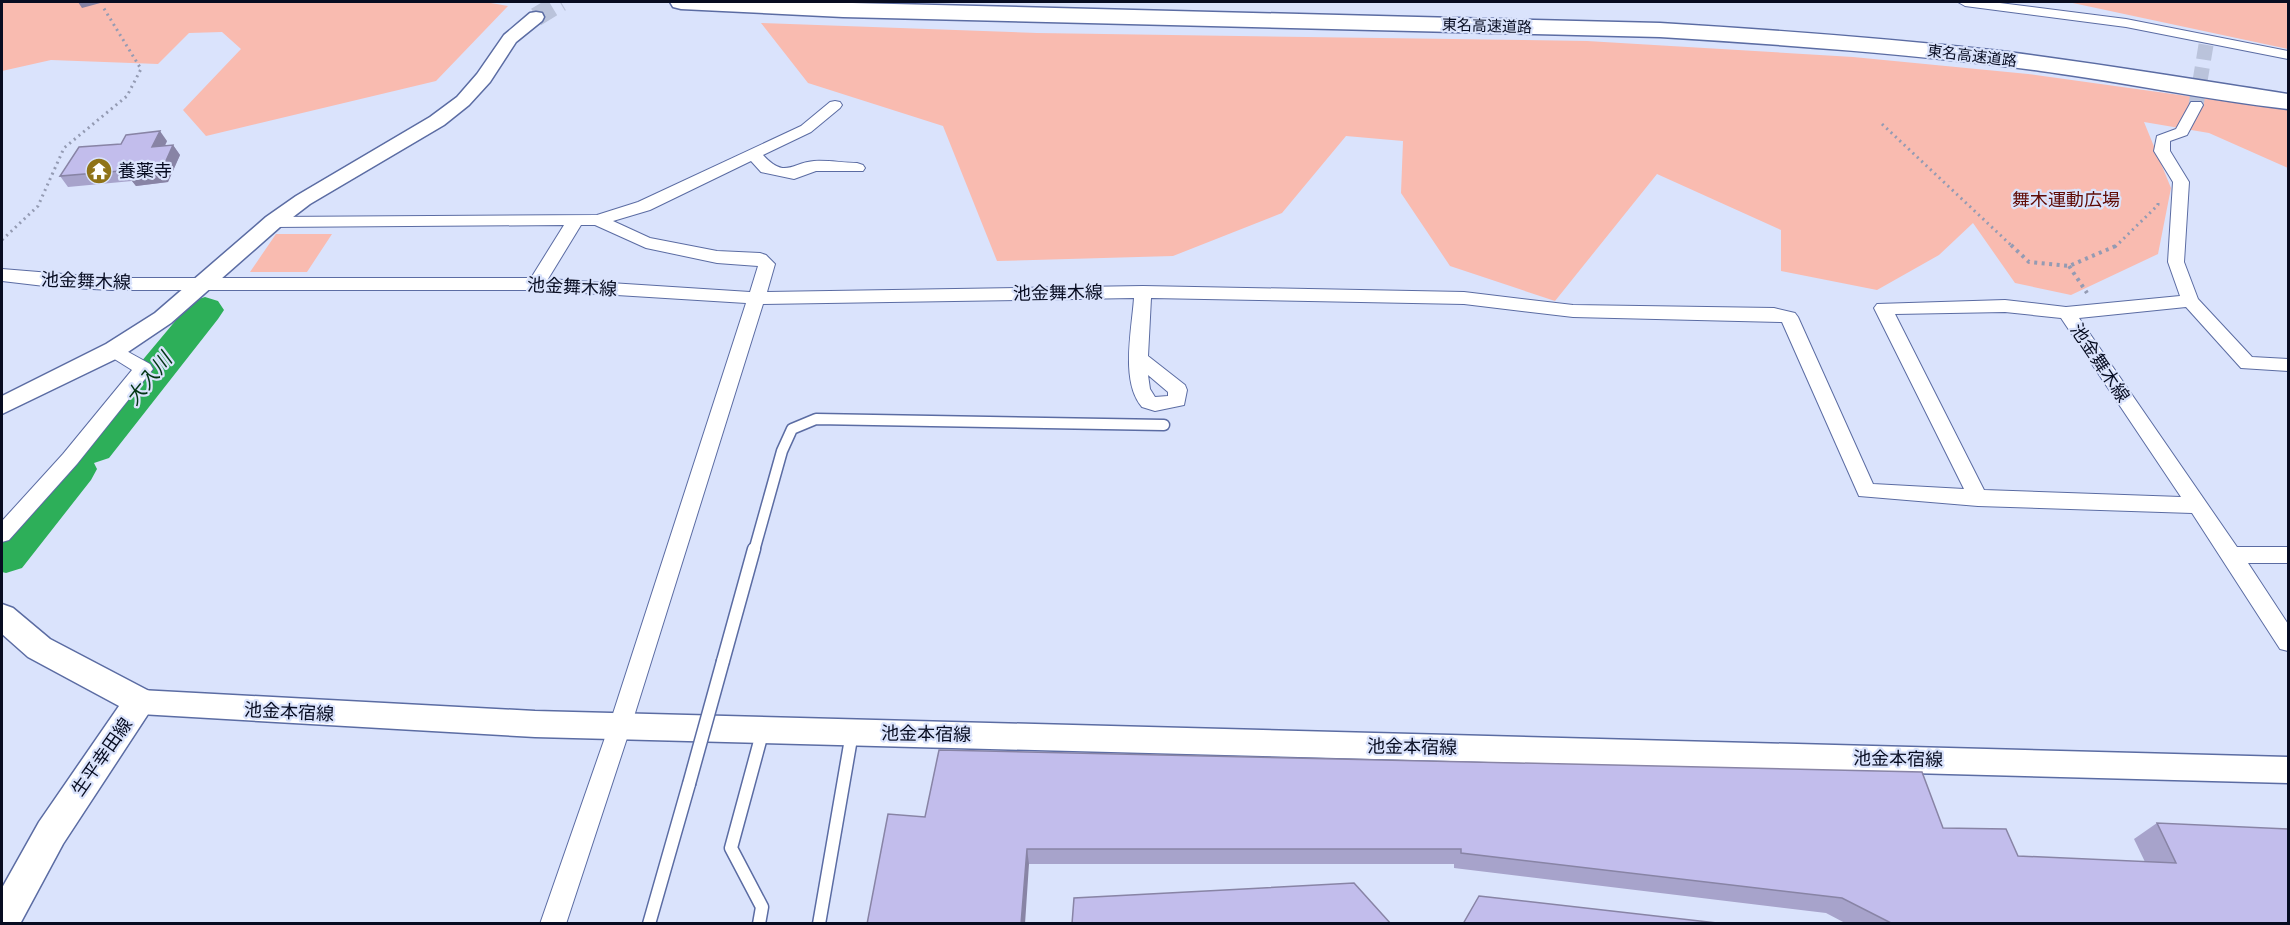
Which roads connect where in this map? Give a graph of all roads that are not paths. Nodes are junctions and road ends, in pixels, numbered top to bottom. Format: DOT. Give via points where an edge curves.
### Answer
graph roads {
  1 [pos="681,2"];
  2 [pos="1292,2"];
  3 [pos="1965,2"];
  4 [pos="536,17"];
  5 [pos="2289,55"];
  6 [pos="2289,83"];
  7 [pos="2289,102"];
  8 [pos="836,105"];
  9 [pos="2196,105"];
  10 [pos="753,154"];
  11 [pos="857,168"];
  12 [pos="598,220"];
  13 [pos="575,221"];
  14 [pos="273,222"];
  15 [pos="2,275"];
  16 [pos="203,282"];
  17 [pos="536,284"];
  18 [pos="1143,292"];
  19 [pos="757,298"];
  20 [pos="2190,301"];
  21 [pos="2066,313"];
  22 [pos="114,350"];
  23 [pos="1139,358"];
  24 [pos="2289,364"];
  25 [pos="2,406"];
  26 [pos="1164,425"];
  27 [pos="1978,498"];
  28 [pos="2196,505"];
  29 [pos="2,534"];
  30 [pos="2233,555"];
  31 [pos="2289,555"];
  32 [pos="2,617"];
  33 [pos="2289,642"];
  34 [pos="140,702"];
  35 [pos="620,726"];
  36 [pos="763,730"];
  37 [pos="852,732"];
  38 [pos="2289,770"];
  39 [pos="2,922"];
  40 [pos="553,924"];
  41 [pos="649,924"];
  42 [pos="759,924"];
  43 [pos="819,924"];
  1 -- 7 [label="highway, 東名高速道路" via="1749,36 1961,54"];
  2 -- 6 [label="highway, 東名高速道路" via="1601,9 1886,27 2142,58"];
  3 -- 5 [label="street" via="2126,23"];
  4 -- 14 [label="street" via="510,39 463,101"];
  8 -- 10 [label="street" via="806,129"];
  9 -- 20 [label="street" via="2182,132 2162,139 2162,150 2181,182 2176,262"];
  10 -- 11 [label="street" via="767,169 794,174 814,166"];
  10 -- 12 [label="street" via="644,206"];
  12 -- 13 [label="street"];
  12 -- 19 [label="street" via="646,243 717,256 760,259 767,264"];
  13 -- 14 [label="street"];
  13 -- 17 [label="street"];
  14 -- 16 [label="street"];
  15 -- 16 [label="street, 池金舞木線" via="112,284"];
  16 -- 17 [label="street, 池金舞木線"];
  16 -- 22 [label="street" via="163,318"];
  17 -- 19 [label="street, 池金舞木線"];
  18 -- 19 [label="street, 池金舞木線"];
  18 -- 23 [label="street"];
  18 -- 27 [label="street, 池金舞木線" via="1464,298 1573,311 1789,317 1866,491"];
  19 -- 35 [label="street"];
  20 -- 21 [label="street"];
  20 -- 24 [label="street" via="2247,363"];
  21 -- 27 [label="street, 池金舞木線" via="2005,306 1883,308"];
  21 -- 28 [label="street, 池金舞木線"];
  22 -- 25 [label="street"];
  22 -- 29 [label="street" via="144,369"];
  26 -- 41 [label="lane, bridge" via="816,419 792,429 782,451"];
  27 -- 28 [label="street"];
  28 -- 30 [label="street, 池金舞木線"];
  30 -- 31 [label="street"];
  30 -- 33 [label="street"];
  32 -- 34 [label="main road, 生平幸田線" via="39,648"];
  34 -- 35 [label="street, 池金本宿線"];
  34 -- 39 [label="main road, 生平幸田線" via="51,833"];
  35 -- 36 [label="street, 池金本宿線"];
  35 -- 40 [label="street"];
  36 -- 37 [label="street, 池金本宿線"];
  36 -- 42 [label="lane" via="731,848 762,907"];
  37 -- 38 [label="street, 池金本宿線"];
  37 -- 43 [label="lane"];
}
